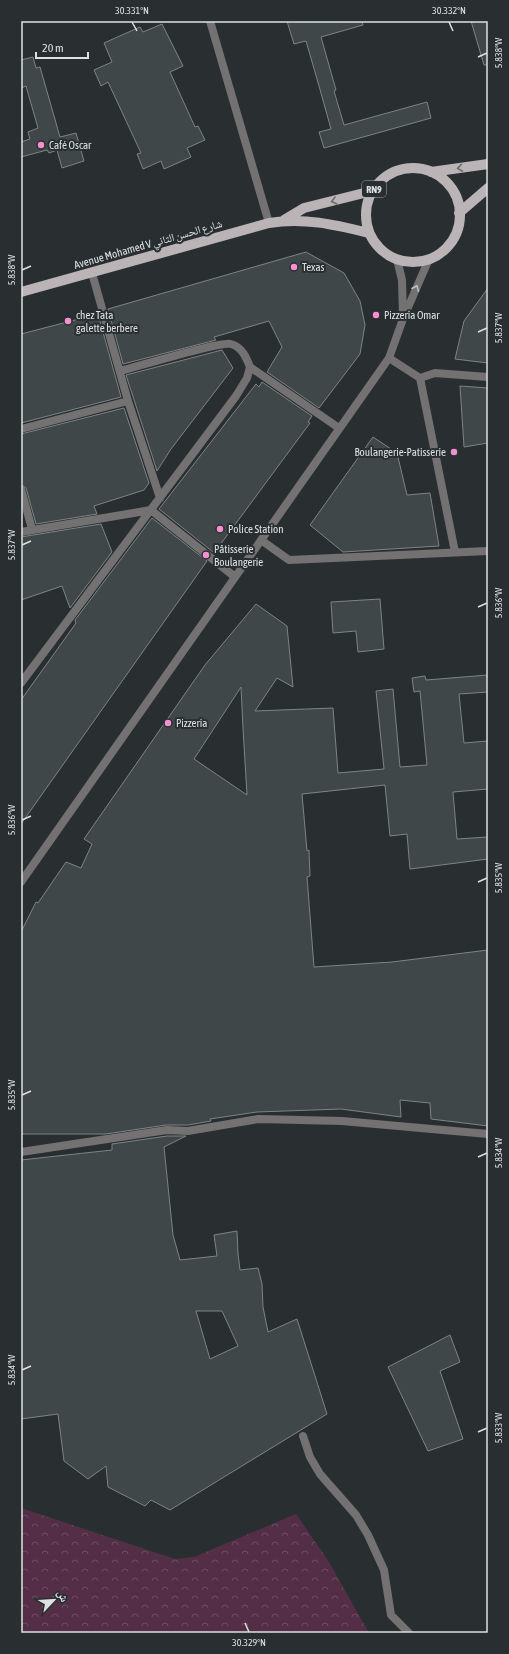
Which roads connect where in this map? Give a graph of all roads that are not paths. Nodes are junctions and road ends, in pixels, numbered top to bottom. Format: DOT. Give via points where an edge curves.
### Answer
graph roads {
  1 [pos="210,21"];
  2 [pos="488,164"];
  3 [pos="431,172"];
  4 [pos="488,188"];
  5 [pos="372,191"];
  6 [pos="459,214"];
  7 [pos="282,221"];
  8 [pos="269,223"];
  9 [pos="369,233"];
  10 [pos="397,259"];
  11 [pos="430,259"];
  12 [pos="92,273"];
  13 [pos="21,292"];
  14 [pos="403,319"];
  15 [pos="389,358"];
  16 [pos="250,367"];
  17 [pos="120,371"];
  18 [pos="488,377"];
  19 [pos="420,378"];
  20 [pos="128,401"];
  21 [pos="339,428"];
  22 [pos="21,429"];
  23 [pos="21,489"];
  24 [pos="160,498"];
  25 [pos="151,510"];
  26 [pos="32,529"];
  27 [pos="21,532"];
  28 [pos="260,540"];
  29 [pos="488,551"];
  30 [pos="455,552"];
  31 [pos="235,577"];
  32 [pos="21,684"];
  33 [pos="21,882"];
  34 [pos="488,1134"];
  35 [pos="21,1152"];
  36 [pos="303,1436"];
  37 [pos="409,1633"];
  1 -- 8 [label="street"];
  2 -- 3 [label="main road, RN9, one-way"];
  3 -- 5 [label="main road, RN9" via="405,169 392,173"];
  3 -- 6 [label="main road, RN9" via="451,189 457,201"];
  4 -- 6 [label="main road"];
  5 -- 7 [label="main road, Avenue Mohamed V شارع الحسن الثاني / RN9, one-way" via="304,208"];
  5 -- 9 [label="main road, RN9" via="367,205"];
  6 -- 11 [label="main road, RN9" via="458,228 452,241 442,252"];
  7 -- 8 [label="main road, Avenue Mohamed V شارع الحسن الثاني / RN9"];
  7 -- 9 [label="main road, Avenue Mohamed V شارع الحسن الثاني / RN9" via="332,224"];
  8 -- 12 [label="main road, Avenue Mohamed V شارع الحسن الثاني / RN9"];
  9 -- 10 [label="main road, RN9" via="376,244"];
  10 -- 11 [label="main road, RN9" via="408,262"];
  10 -- 14 [label="street" via="402,280"];
  14 -- 11 [label="street, one-way"];
  12 -- 13 [label="main road, Avenue Mohamed V شارع الحسن الثاني / RN9"];
  12 -- 17 [label="street"];
  14 -- 15 [label="street"];
  15 -- 19 [label="street"];
  15 -- 21 [label="street"];
  16 -- 17 [label="street" via="240,349 230,343"];
  16 -- 21 [label="street"];
  16 -- 24 [label="street" via="247,378 236,396"];
  17 -- 20 [label="street"];
  18 -- 19 [label="street" via="435,373"];
  19 -- 30 [label="street"];
  20 -- 22 [label="street"];
  20 -- 24 [label="street"];
  21 -- 28 [label="street"];
  23 -- 26 [label="street"];
  24 -- 25 [label="street"];
  25 -- 26 [label="street"];
  25 -- 31 [label="street"];
  25 -- 32 [label="street"];
  26 -- 27 [label="street"];
  28 -- 30 [label="street" via="289,560"];
  28 -- 31 [label="street"];
  29 -- 30 [label="street"];
  31 -- 33 [label="street"];
  34 -- 35 [label="street" via="342,1120 258,1119"];
  36 -- 37 [label="street" via="310,1457 320,1474 356,1515 368,1535 384,1570 391,1615"];
}
